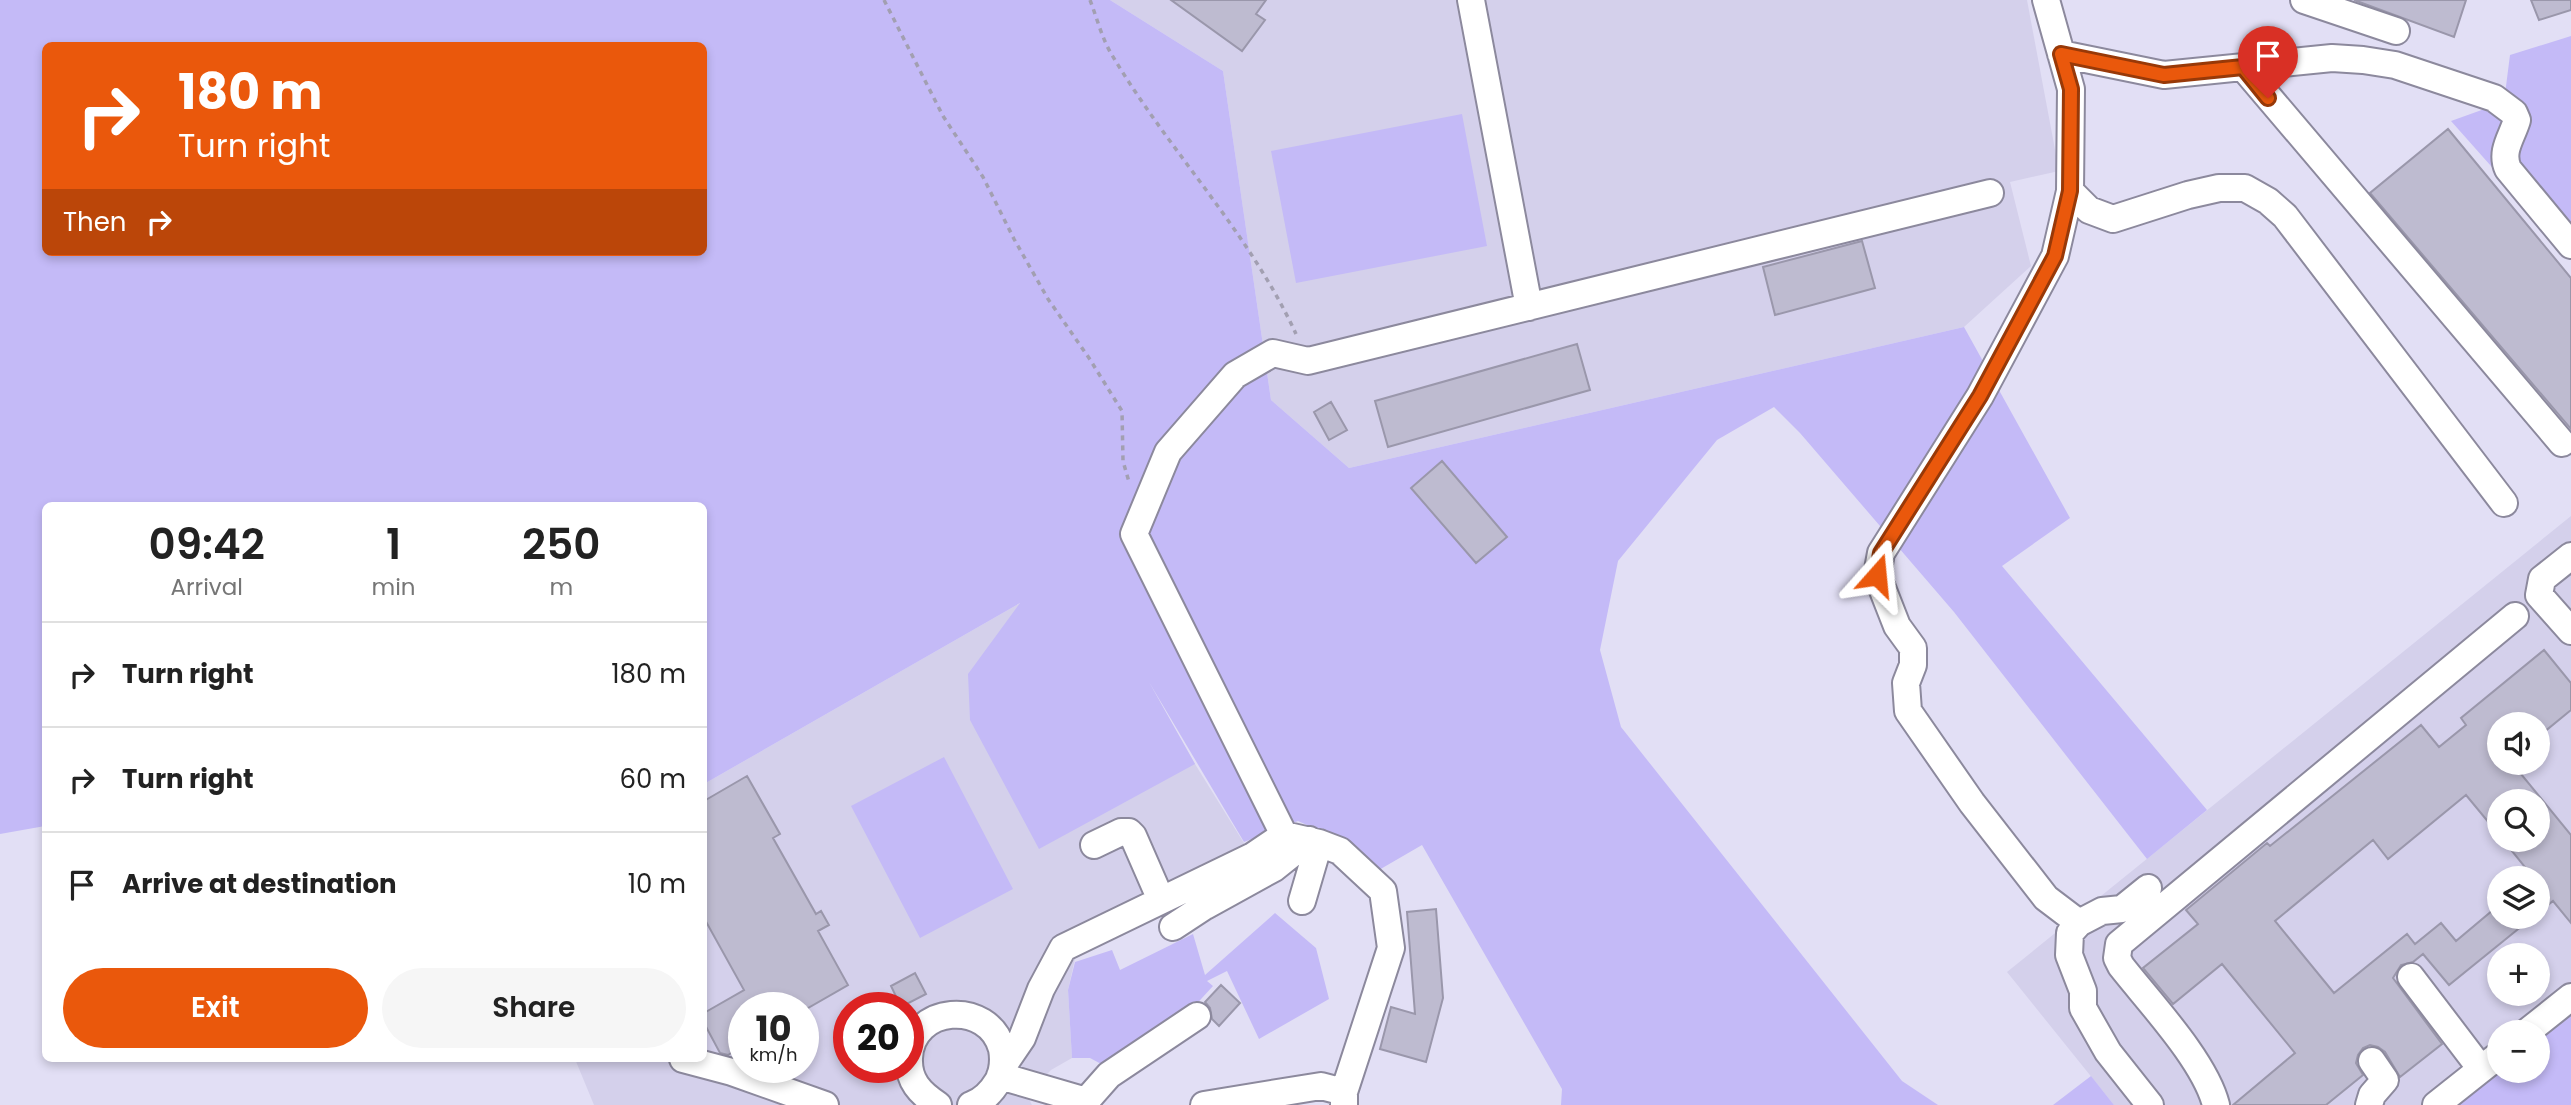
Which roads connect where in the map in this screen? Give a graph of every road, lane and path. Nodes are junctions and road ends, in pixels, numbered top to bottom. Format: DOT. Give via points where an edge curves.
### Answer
graph roads {
  1 [pos="884,0"];
  2 [pos="1090,0"];
  3 [pos="1471,0"];
  4 [pos="2046,0"];
  5 [pos="2304,0"];
  6 [pos="2396,32"];
  7 [pos="2061,54"];
  8 [pos="2243,67"];
  9 [pos="2070,191"];
  10 [pos="1990,193"];
  11 [pos="2571,244"];
  12 [pos="1529,307"];
  13 [pos="1308,361"];
  14 [pos="2562,443"];
  15 [pos="1130,488"];
  16 [pos="2504,503"];
  17 [pos="2571,556"];
  18 [pos="2515,616"];
  19 [pos="2571,631"];
  20 [pos="1304,839"];
  21 [pos="1094,845"];
  22 [pos="2148,888"];
  23 [pos="1161,900"];
  24 [pos="1302,901"];
  25 [pos="2079,923"];
  26 [pos="1173,927"];
  27 [pos="2412,977"];
  28 [pos="1041,989"];
  29 [pos="2571,997"];
  30 [pos="1197,1016"];
  31 [pos="2542,1020"];
  32 [pos="996,1036"];
  33 [pos="2487,1059"];
  34 [pos="2372,1061"];
  35 [pos="694,1062"];
  36 [pos="2487,1064"];
  37 [pos="1002,1071"];
  38 [pos="1344,1099"];
  39 [pos="922,1102"];
  40 [pos="980,1103"];
  41 [pos="1086,1103"];
  42 [pos="825,1105"];
  43 [pos="1204,1105"];
  44 [pos="2150,1105"];
  45 [pos="2216,1105"];
  46 [pos="2369,1105"];
  47 [pos="2437,1105"];
  1 -- 15 [label="path" via="943,116 984,177 1048,299 1122,411 1123,461"];
  2 -- 13 [label="path" via="1110,53 1242,240 1283,305"];
  3 -- 12 [label="lane"];
  4 -- 7 [label="lane"];
  5 -- 6 [label="lane"];
  7 -- 8 [label="lane" via="2164,75"];
  7 -- 9 [label="lane" via="2071,89"];
  8 -- 11 [label="lane" via="2332,58 2363,60 2395,65 2494,98 2517,120 2504,159 2508,169"];
  8 -- 14 [label="lane"];
  9 -- 16 [label="lane" via="2089,210 2113,219 2219,188 2245,188 2268,201 2285,216"];
  9 -- 25 [label="lane" via="2055,256 1980,396 1881,553 1877,575 1897,626 1913,648 1913,666 1906,683 1908,711 2046,898"];
  10 -- 12 [label="lane"];
  12 -- 13 [label="lane"];
  13 -- 20 [label="lane" via="1273,354 1235,375 1168,452 1134,534"];
  17 -- 19 [label="lane" via="2542,579 2539,595"];
  18 -- 45 [label="lane" via="2119,944 2121,965 2202,1070"];
  20 -- 23 [label="lane" via="1253,856"];
  20 -- 24 [label="lane"];
  20 -- 26 [label="lane" via="1273,868"];
  20 -- 38 [label="lane" via="1340,850 1383,891 1391,948"];
  21 -- 23 [label="lane" via="1129,832"];
  22 -- 25 [label="lane" via="2122,909 2102,911"];
  23 -- 28 [label="lane" via="1063,948"];
  25 -- 44 [label="lane" via="2070,933 2068,955 2084,990 2083,1008 2108,1052"];
  27 -- 33 [label="lane"];
  28 -- 32 [label="lane"];
  28 -- 37 [label="lane" via="1022,1038"];
  29 -- 31 [label="lane"];
  30 -- 41 [label="lane" via="1110,1075"];
  32 -- 37 [label="lane" via="1003,1056"];
  32 -- 39 [label="lane" via="981,1021 960,1013 939,1017 921,1029 913,1041 909,1069"];
  34 -- 46 [label="lane" via="2385,1080"];
  35 -- 42 [label="lane"];
  36 -- 47 [label="lane"];
  37 -- 40 [label="lane"];
  37 -- 41 [label="lane"];
  38 -- 43 [label="lane" via="1321,1086"];
}
